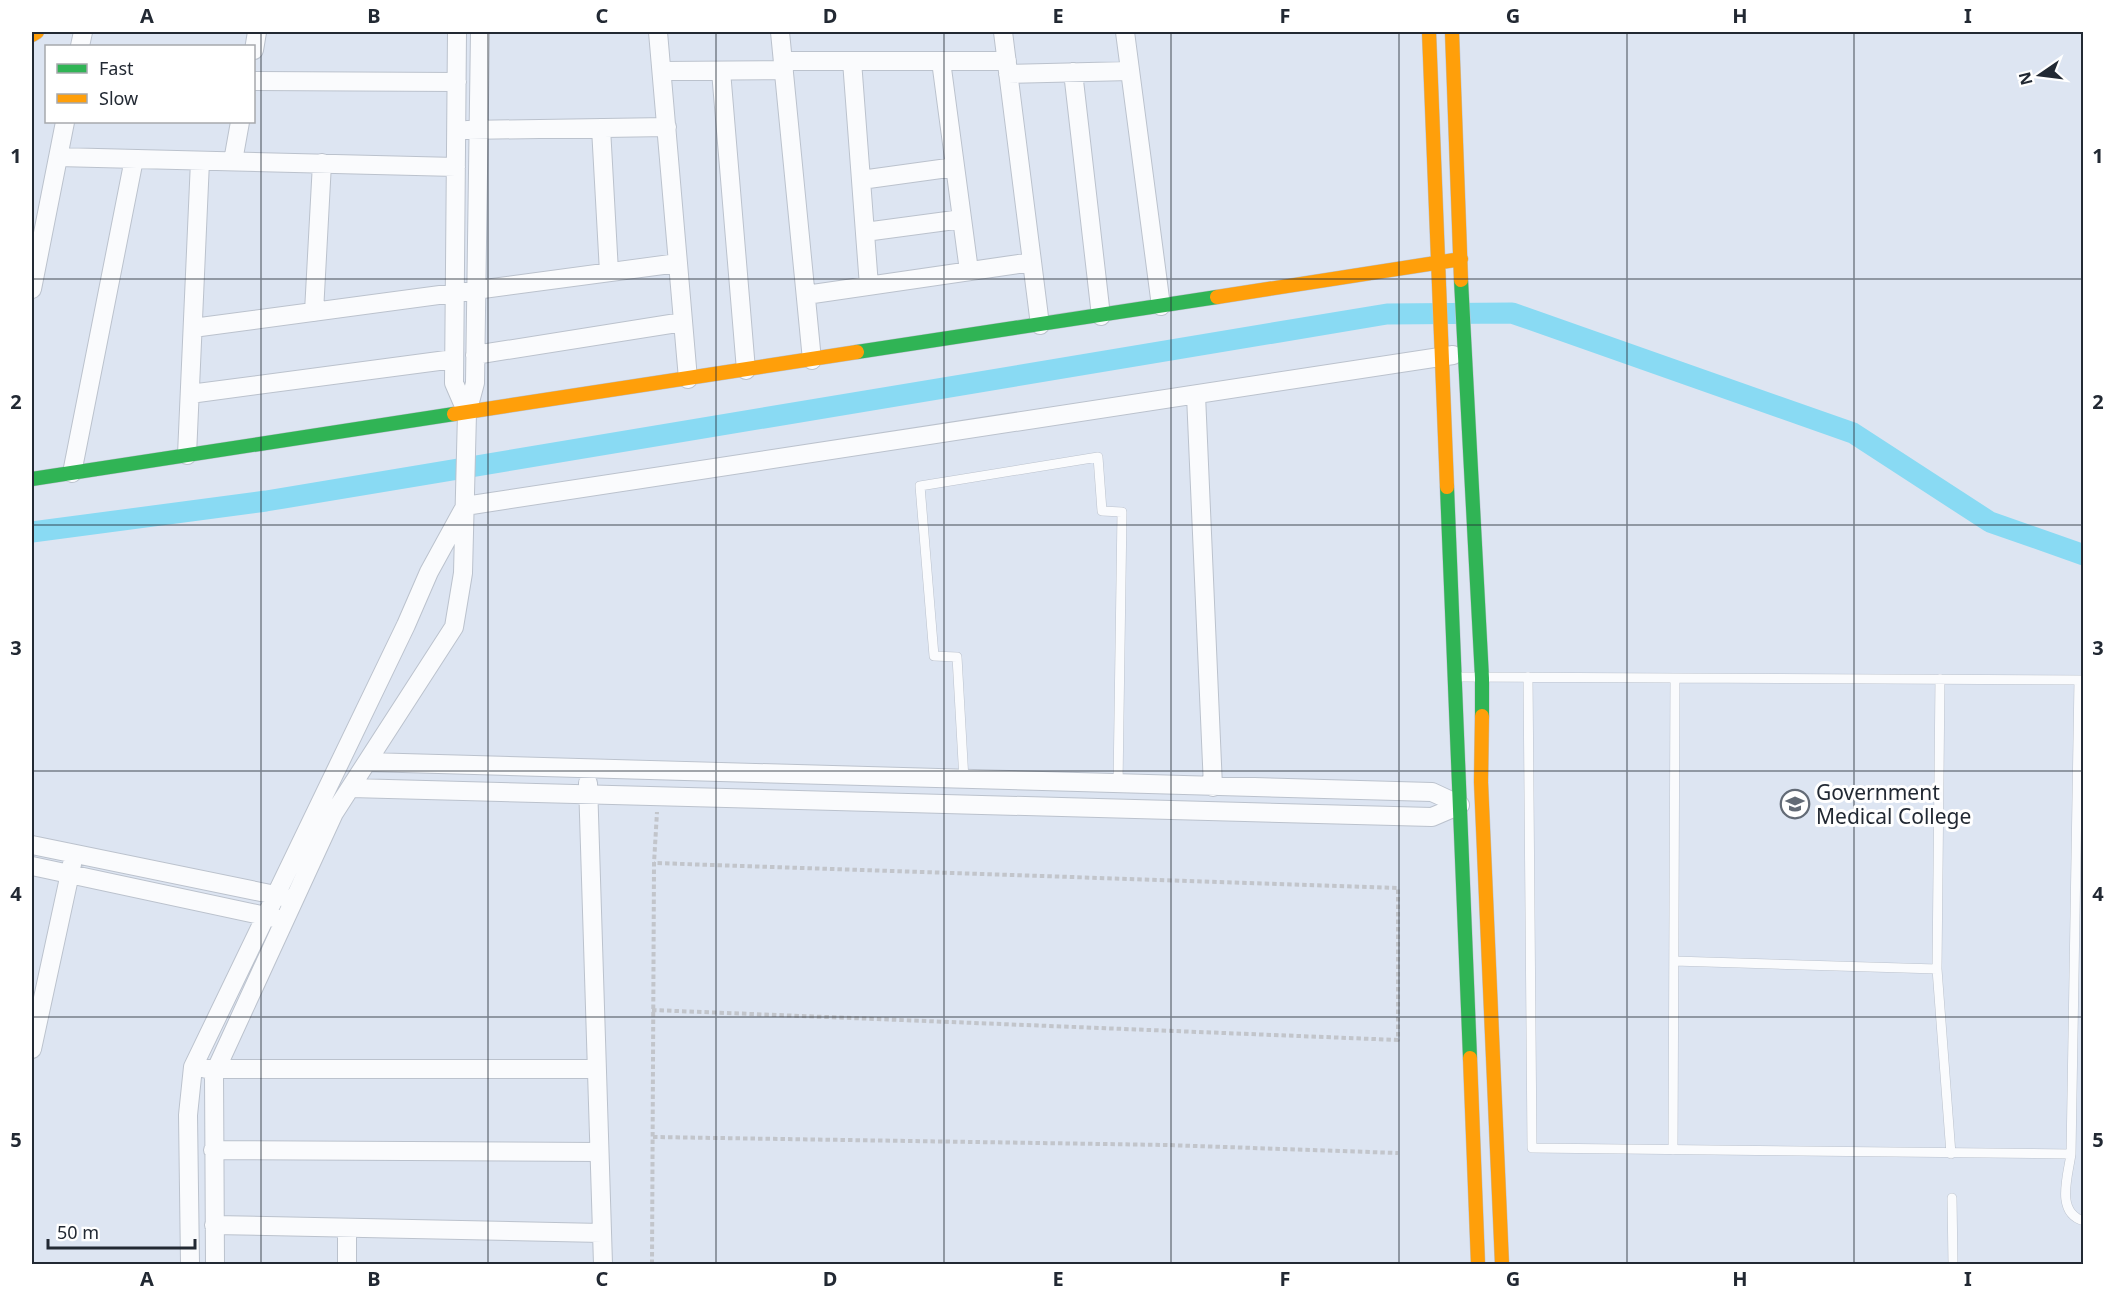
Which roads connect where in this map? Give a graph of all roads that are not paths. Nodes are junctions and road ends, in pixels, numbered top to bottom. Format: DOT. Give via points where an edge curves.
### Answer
graph roads {
  1 [pos="37,32"];
  2 [pos="457,32"];
  3 [pos="480,32"];
  4 [pos="658,32"];
  5 [pos="780,32"];
  6 [pos="1003,32"];
  7 [pos="1125,32"];
  8 [pos="1429,32"];
  9 [pos="1452,32"];
  10 [pos="32,35"];
  11 [pos="852,61"];
  12 [pos="941,61"];
  13 [pos="784,66"];
  14 [pos="1008,68"];
  15 [pos="662,71"];
  16 [pos="721,71"];
  17 [pos="1130,71"];
  18 [pos="1073,72"];
  19 [pos="255,81"];
  20 [pos="457,82"];
  21 [pos="65,123"];
  22 [pos="240,123"];
  23 [pos="667,127"];
  24 [pos="601,128"];
  25 [pos="456,130"];
  26 [pos="479,130"];
  27 [pos="58,157"];
  28 [pos="134,159"];
  29 [pos="201,161"];
  30 [pos="233,161"];
  31 [pos="322,164"];
  32 [pos="456,166"];
  33 [pos="955,167"];
  34 [pos="861,180"];
  35 [pos="962,219"];
  36 [pos="865,232"];
  37 [pos="1461,259"];
  38 [pos="1032,262"];
  39 [pos="678,263"];
  40 [pos="1439,268"];
  41 [pos="969,271"];
  42 [pos="609,272"];
  43 [pos="869,286"];
  44 [pos="32,289"];
  45 [pos="476,291"];
  46 [pos="455,294"];
  47 [pos="806,295"];
  48 [pos="1161,306"];
  49 [pos="314,312"];
  50 [pos="1101,316"];
  51 [pos="683,322"];
  52 [pos="1040,325"];
  53 [pos="193,328"];
  54 [pos="1464,344"];
  55 [pos="1442,348"];
  56 [pos="476,355"];
  57 [pos="454,359"];
  58 [pos="812,360"];
  59 [pos="746,370"];
  60 [pos="688,379"];
  61 [pos="190,394"];
  62 [pos="1196,395"];
  63 [pos="467,413"];
  64 [pos="187,455"];
  65 [pos="72,473"];
  66 [pos="32,479"];
  67 [pos="465,498"];
  68 [pos="1455,677"];
  69 [pos="1528,677"];
  70 [pos="1482,678"];
  71 [pos="1676,678"];
  72 [pos="1940,679"];
  73 [pos="2081,680"];
  74 [pos="367,762"];
  75 [pos="588,769"];
  76 [pos="964,780"];
  77 [pos="1005,781"];
  78 [pos="1118,785"];
  79 [pos="1213,787"];
  80 [pos="351,788"];
  81 [pos="589,794"];
  82 [pos="1002,805"];
  83 [pos="1460,805"];
  84 [pos="32,845"];
  85 [pos="2080,851"];
  86 [pos="74,854"];
  87 [pos="32,866"];
  88 [pos="69,874"];
  89 [pos="275,895"];
  90 [pos="295,899"];
  91 [pos="265,916"];
  92 [pos="285,920"];
  93 [pos="1674,961"];
  94 [pos="1937,969"];
  95 [pos="32,1049"];
  96 [pos="193,1067"];
  97 [pos="597,1069"];
  98 [pos="217,1070"];
  99 [pos="213,1150"];
  100 [pos="1673,1150"];
  101 [pos="599,1152"];
  102 [pos="1951,1154"];
  103 [pos="2071,1154"];
  104 [pos="1952,1198"];
  105 [pos="2084,1221"];
  106 [pos="214,1225"];
  107 [pos="347,1228"];
  108 [pos="602,1233"];
  109 [pos="190,1264"];
  110 [pos="214,1264"];
  111 [pos="347,1264"];
  112 [pos="603,1264"];
  113 [pos="1478,1264"];
  114 [pos="1502,1264"];
  115 [pos="1953,1264"];
  1 -- 10 [label="street"];
  2 -- 20 [label="street"];
  3 -- 26 [label="street"];
  4 -- 15 [label="street"];
  5 -- 13 [label="street"];
  6 -- 14 [label="street"];
  7 -- 17 [label="street"];
  8 -- 40 [label="street"];
  9 -- 37 [label="street"];
  11 -- 12 [label="street"];
  11 -- 13 [label="street"];
  11 -- 34 [label="street"];
  12 -- 14 [label="street"];
  12 -- 33 [label="street"];
  13 -- 16 [label="street"];
  13 -- 47 [label="street"];
  14 -- 18 [label="street"];
  14 -- 38 [label="street"];
  15 -- 16 [label="street"];
  15 -- 23 [label="street"];
  16 -- 59 [label="street"];
  17 -- 18 [label="street"];
  17 -- 48 [label="street"];
  18 -- 50 [label="street"];
  19 -- 20 [label="street"];
  20 -- 25 [label="street"];
  21 -- 27 [label="street"];
  22 -- 30 [label="street"];
  23 -- 24 [label="street"];
  23 -- 39 [label="street"];
  24 -- 26 [label="street"];
  24 -- 42 [label="street"];
  25 -- 26 [label="street"];
  25 -- 32 [label="street"];
  26 -- 45 [label="street"];
  27 -- 28 [label="street"];
  27 -- 44 [label="street"];
  28 -- 29 [label="street"];
  28 -- 65 [label="street"];
  29 -- 30 [label="street"];
  29 -- 53 [label="street"];
  30 -- 31 [label="street"];
  31 -- 32 [label="street"];
  31 -- 49 [label="street"];
  32 -- 46 [label="street"];
  33 -- 34 [label="street"];
  33 -- 35 [label="street"];
  34 -- 36 [label="street"];
  35 -- 36 [label="street"];
  35 -- 41 [label="street"];
  36 -- 43 [label="street"];
  37 -- 40 [label="street"];
  37 -- 54 [label="street"];
  38 -- 41 [label="street"];
  38 -- 52 [label="street"];
  39 -- 42 [label="street"];
  39 -- 51 [label="street"];
  40 -- 48 [label="street"];
  40 -- 55 [label="street"];
  41 -- 43 [label="street"];
  42 -- 45 [label="street"];
  43 -- 47 [label="street"];
  45 -- 46 [label="street"];
  45 -- 56 [label="street"];
  46 -- 49 [label="street"];
  46 -- 57 [label="street"];
  47 -- 58 [label="street"];
  48 -- 50 [label="street"];
  49 -- 53 [label="street"];
  50 -- 52 [label="street"];
  51 -- 56 [label="street"];
  51 -- 60 [label="street"];
  52 -- 58 [label="street"];
  53 -- 61 [label="street"];
  54 -- 55 [label="street"];
  54 -- 70 [label="street"];
  55 -- 62 [label="street"];
  55 -- 68 [label="street"];
  56 -- 63 [label="street" via="475,383"];
  57 -- 61 [label="street"];
  57 -- 63 [label="street" via="454,383"];
  58 -- 59 [label="street"];
  59 -- 60 [label="street"];
  60 -- 63 [label="street"];
  61 -- 64 [label="street"];
  62 -- 67 [label="street"];
  62 -- 79 [label="street"];
  63 -- 64 [label="street"];
  63 -- 67 [label="street"];
  64 -- 65 [label="street"];
  65 -- 66 [label="street"];
  67 -- 74 [label="street" via="463,573 454,627"];
  67 -- 89 [label="street"];
  68 -- 70 [label="lane"];
  68 -- 83 [label="street"];
  69 -- 70 [label="lane"];
  69 -- 71 [label="lane"];
  69 -- 100 [label="lane" via="1532,1148"];
  70 -- 114 [label="street" via="1481,782"];
  71 -- 72 [label="lane"];
  71 -- 93 [label="lane"];
  72 -- 73 [label="lane"];
  72 -- 94 [label="lane"];
  73 -- 85 [label="lane"];
  74 -- 75 [label="street"];
  74 -- 80 [label="street"];
  75 -- 76 [label="street"];
  75 -- 81 [label="street"];
  76 -- 77 [label="street"];
  76 -- 78 [label="lane" via="957,657 934,656 920,486 1098,457 1102,511 1122,513"];
  77 -- 78 [label="street"];
  77 -- 82 [label="street"];
  78 -- 79 [label="street"];
  79 -- 83 [label="street" via="1432,792"];
  80 -- 81 [label="street"];
  80 -- 90 [label="street" via="334,813"];
  81 -- 82 [label="street"];
  81 -- 97 [label="street"];
  82 -- 83 [label="street" via="1432,817"];
  83 -- 113 [label="street"];
  84 -- 86 [label="street"];
  85 -- 103 [label="lane"];
  86 -- 88 [label="street"];
  86 -- 89 [label="street"];
  87 -- 88 [label="street"];
  88 -- 91 [label="street"];
  88 -- 95 [label="street"];
  89 -- 90 [label="street"];
  89 -- 91 [label="street"];
  90 -- 92 [label="street"];
  91 -- 92 [label="street"];
  91 -- 96 [label="street"];
  92 -- 98 [label="street"];
  93 -- 94 [label="lane"];
  93 -- 100 [label="lane"];
  94 -- 102 [label="lane"];
  96 -- 98 [label="street"];
  96 -- 109 [label="street" via="188,1115"];
  97 -- 98 [label="street"];
  97 -- 101 [label="street"];
  98 -- 99 [label="street"];
  99 -- 101 [label="street"];
  99 -- 106 [label="street"];
  100 -- 102 [label="lane"];
  101 -- 108 [label="street"];
  102 -- 103 [label="lane"];
  103 -- 105 [label="lane" via="2067,1209 2074,1218"];
  104 -- 115 [label="lane"];
  106 -- 107 [label="street"];
  106 -- 110 [label="street"];
  107 -- 108 [label="street"];
  107 -- 111 [label="street"];
  108 -- 112 [label="street"];
}
